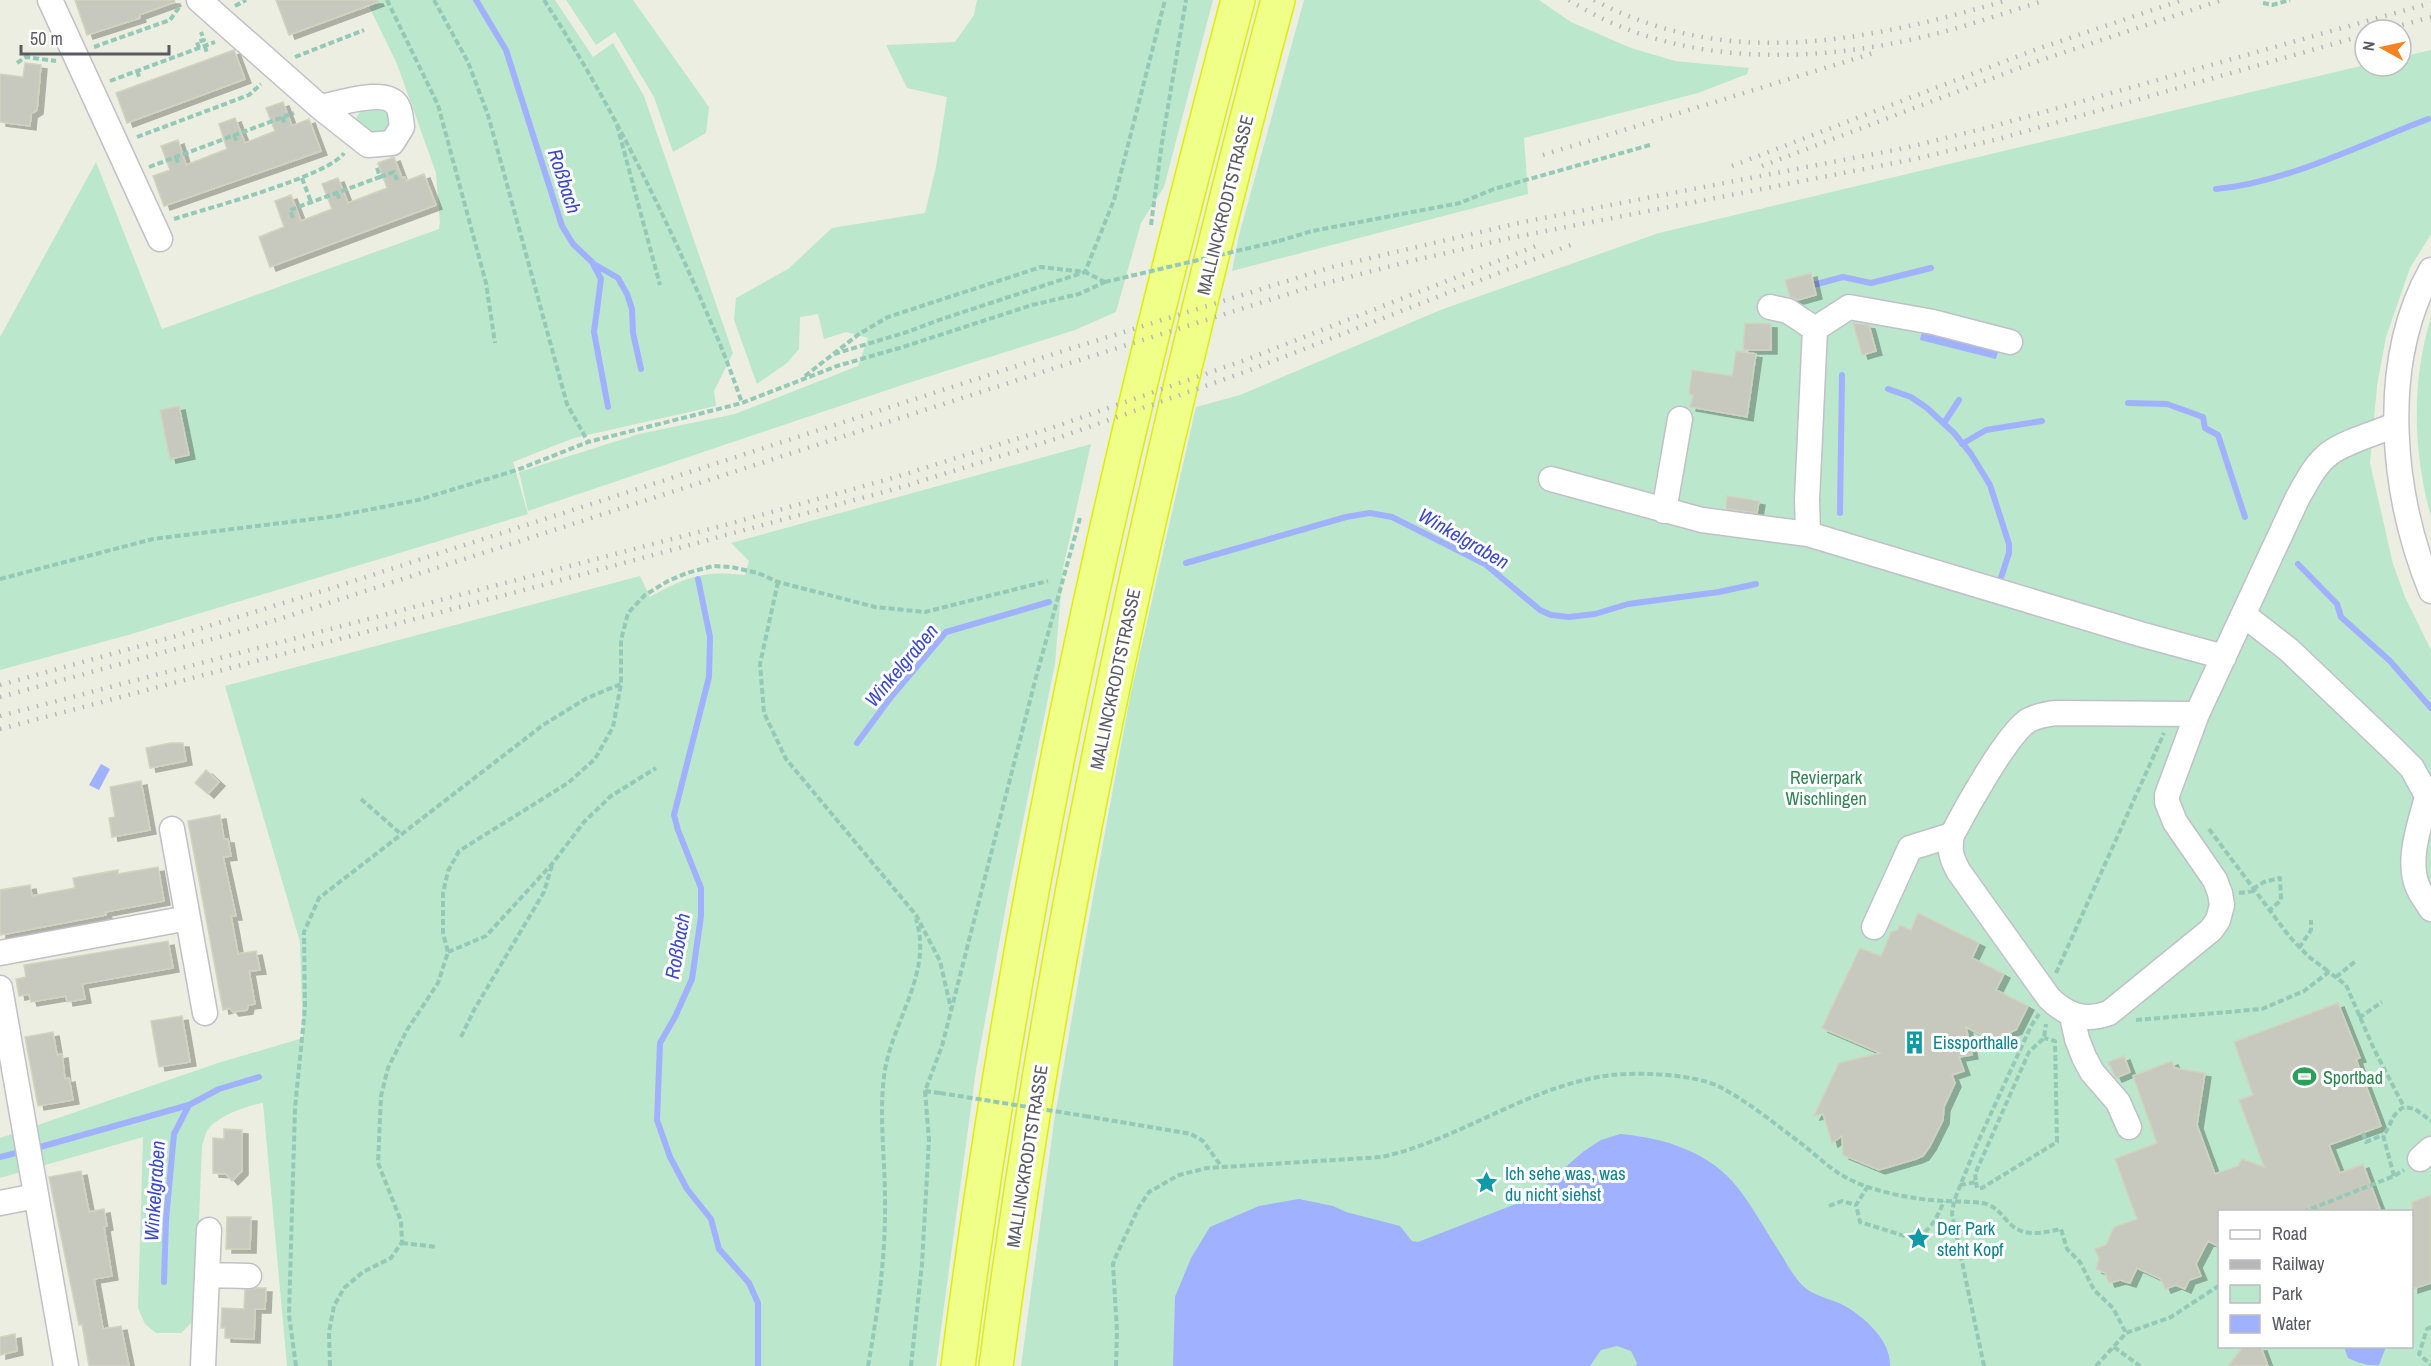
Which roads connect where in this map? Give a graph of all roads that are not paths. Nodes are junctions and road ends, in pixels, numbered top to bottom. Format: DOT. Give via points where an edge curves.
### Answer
graph roads {
  1 [pos="50,0"];
  2 [pos="200,0"];
  3 [pos="1238,0"];
  4 [pos="1278,0"];
  5 [pos="315,103"];
  6 [pos="158,232"];
  7 [pos="2431,270"];
  8 [pos="1770,307"];
  9 [pos="1815,329"];
  10 [pos="2010,342"];
  11 [pos="1680,419"];
  12 [pos="2395,425"];
  13 [pos="1551,479"];
  14 [pos="1664,511"];
  15 [pos="1808,534"];
  16 [pos="2431,591"];
  17 [pos="2244,615"];
  18 [pos="2224,657"];
  19 [pos="2185,714"];
  20 [pos="2429,800"];
  21 [pos="172,828"];
  22 [pos="1952,835"];
  23 [pos="2431,909"];
  24 [pos="188,918"];
  25 [pos="1874,927"];
  26 [pos="0,953"];
  27 [pos="0,988"];
  28 [pos="205,1013"];
  29 [pos="2072,1016"];
  30 [pos="2128,1127"];
  31 [pos="36,1196"];
  32 [pos="0,1203"];
  33 [pos="208,1230"];
  34 [pos="207,1275"];
  35 [pos="249,1276"];
  36 [pos="66,1366"];
  37 [pos="203,1366"];
  38 [pos="958,1366"];
  39 [pos="996,1366"];
  1 -- 6 [label="street"];
  2 -- 5 [label="street"];
  3 -- 38 [label="highway" via="1155,327 1071,690 994,1110"];
  4 -- 39 [label="highway, MALLINCKRODTSTRASSE" via="1197,318 1110,694 1031,1119"];
  5 -- 5 [label="street" via="361,139 392,143 402,127 398,106 389,98"];
  7 -- 12 [label="street" via="2405,340"];
  8 -- 9 [label="street" via="1788,311"];
  9 -- 10 [label="street" via="1849,307 1933,322"];
  9 -- 15 [label="street"];
  11 -- 14 [label="street"];
  12 -- 16 [label="street" via="2405,504"];
  12 -- 17 [label="street" via="2347,444 2319,464 2297,499"];
  13 -- 14 [label="street"];
  14 -- 15 [label="street"];
  15 -- 18 [label="street"];
  17 -- 18 [label="street"];
  17 -- 20 [label="street" via="2361,716 2412,768"];
  18 -- 19 [label="street"];
  19 -- 22 [label="street" via="2056,713 2028,721 1998,759"];
  19 -- 29 [label="street" via="2167,802 2175,822 2215,880 2222,906 2218,920 2211,930 2117,1006 2101,1016"];
  20 -- 23 [label="street" via="2413,868 2417,885"];
  21 -- 24 [label="street"];
  22 -- 25 [label="street" via="1910,848"];
  22 -- 29 [label="street" via="1952,860 2049,998"];
  24 -- 26 [label="street"];
  24 -- 28 [label="street"];
  27 -- 31 [label="street"];
  29 -- 30 [label="street" via="2084,1057 2118,1102"];
  31 -- 32 [label="street"];
  31 -- 36 [label="street"];
  33 -- 34 [label="street"];
  34 -- 35 [label="street"];
  34 -- 37 [label="street"];
}
